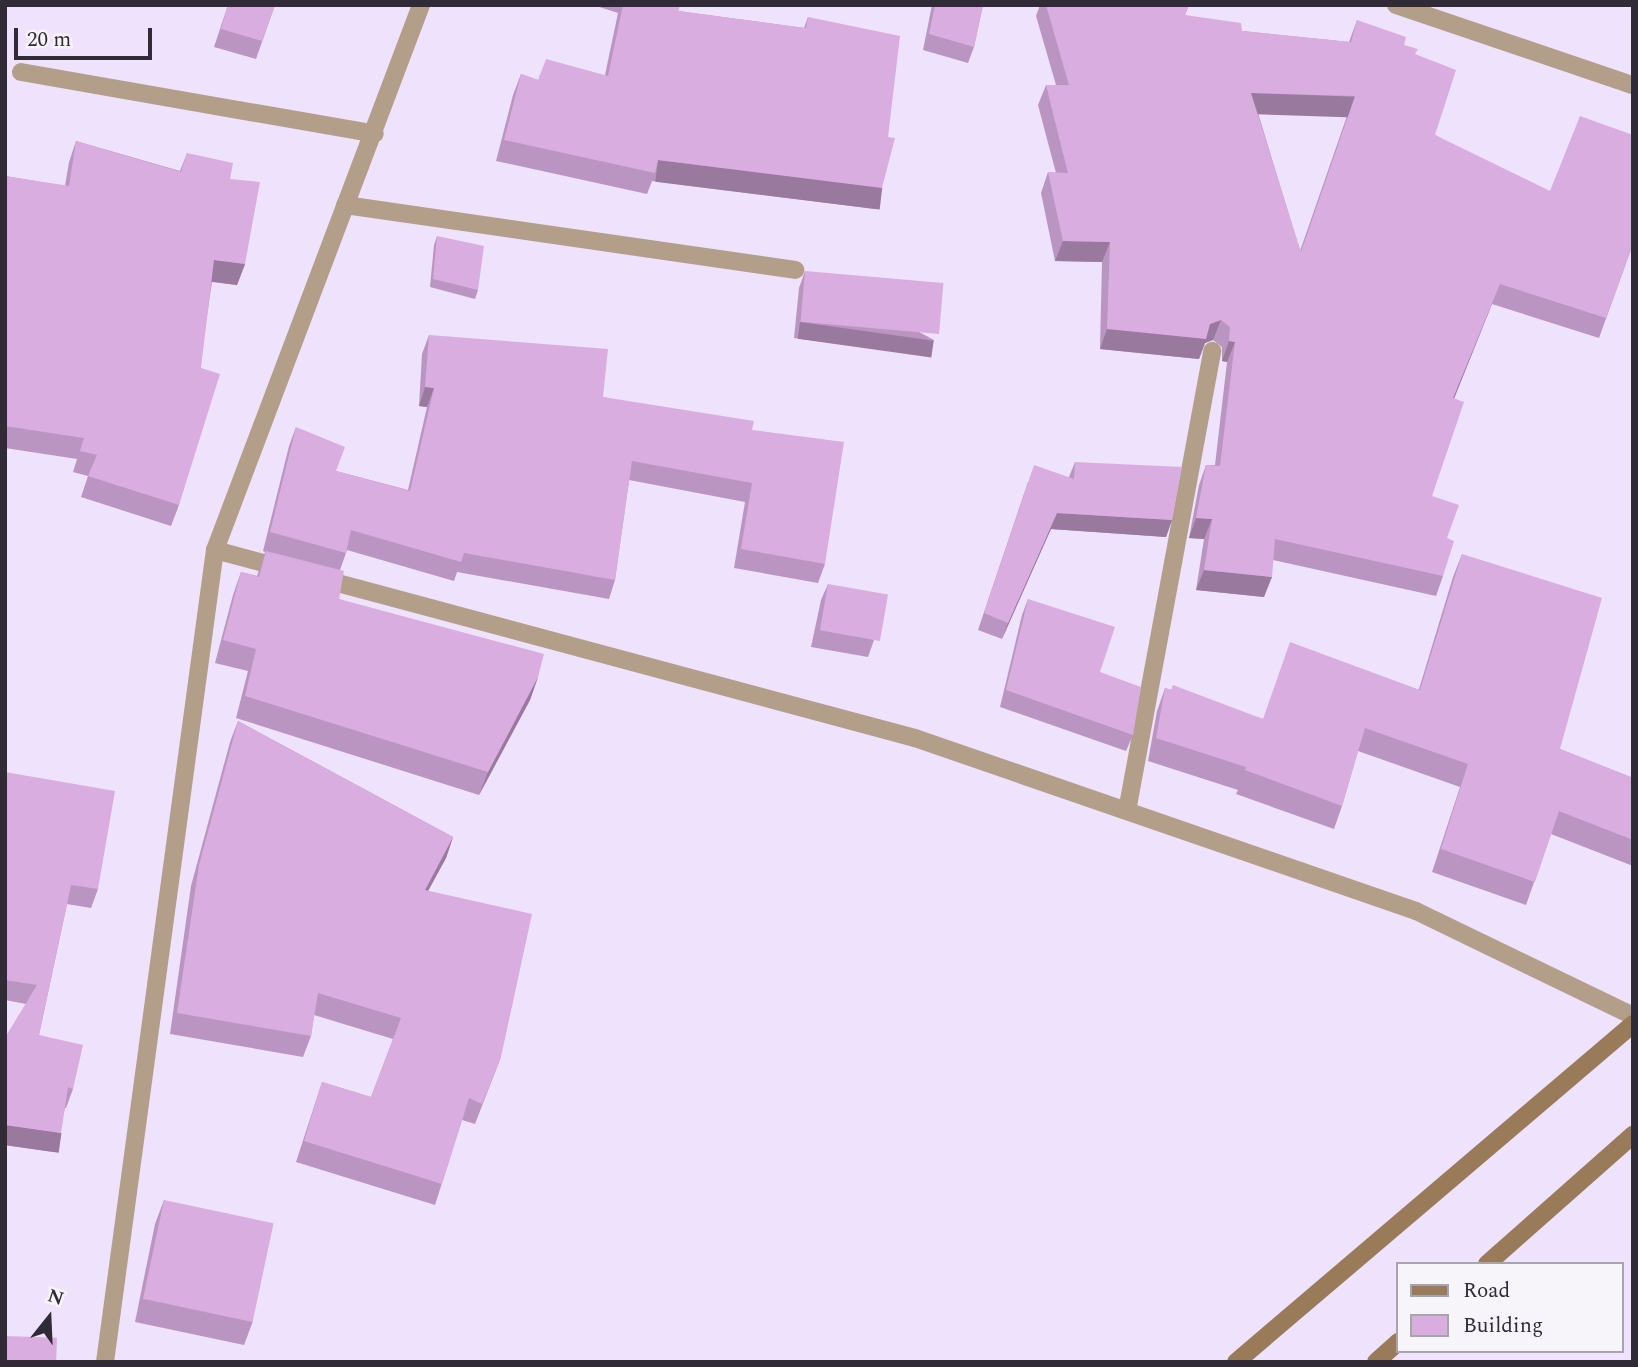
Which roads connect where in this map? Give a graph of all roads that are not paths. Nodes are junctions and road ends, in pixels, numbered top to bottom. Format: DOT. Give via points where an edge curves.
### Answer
graph roads {
  1 [pos="421,5"];
  2 [pos="1396,5"];
  3 [pos="21,72"];
  4 [pos="1633,85"];
  5 [pos="375,134"];
  6 [pos="345,205"];
  7 [pos="795,271"];
  8 [pos="1212,351"];
  9 [pos="215,550"];
  10 [pos="1127,811"];
  11 [pos="1633,1016"];
  12 [pos="1633,1024"];
  13 [pos="1633,1135"];
  14 [pos="1489,1262"];
  15 [pos="1396,1344"];
  16 [pos="105,1362"];
  17 [pos="1236,1362"];
  18 [pos="1376,1362"];
  1 -- 5 [label="street"];
  2 -- 4 [label="street"];
  3 -- 5 [label="street"];
  5 -- 6 [label="street"];
  6 -- 7 [label="street"];
  6 -- 9 [label="street"];
  8 -- 10 [label="street"];
  9 -- 10 [label="street" via="915,738"];
  9 -- 16 [label="street"];
  10 -- 11 [label="street" via="1416,911"];
  12 -- 17 [label="main road"];
  13 -- 14 [label="main road"];
  15 -- 18 [label="main road"];
}
